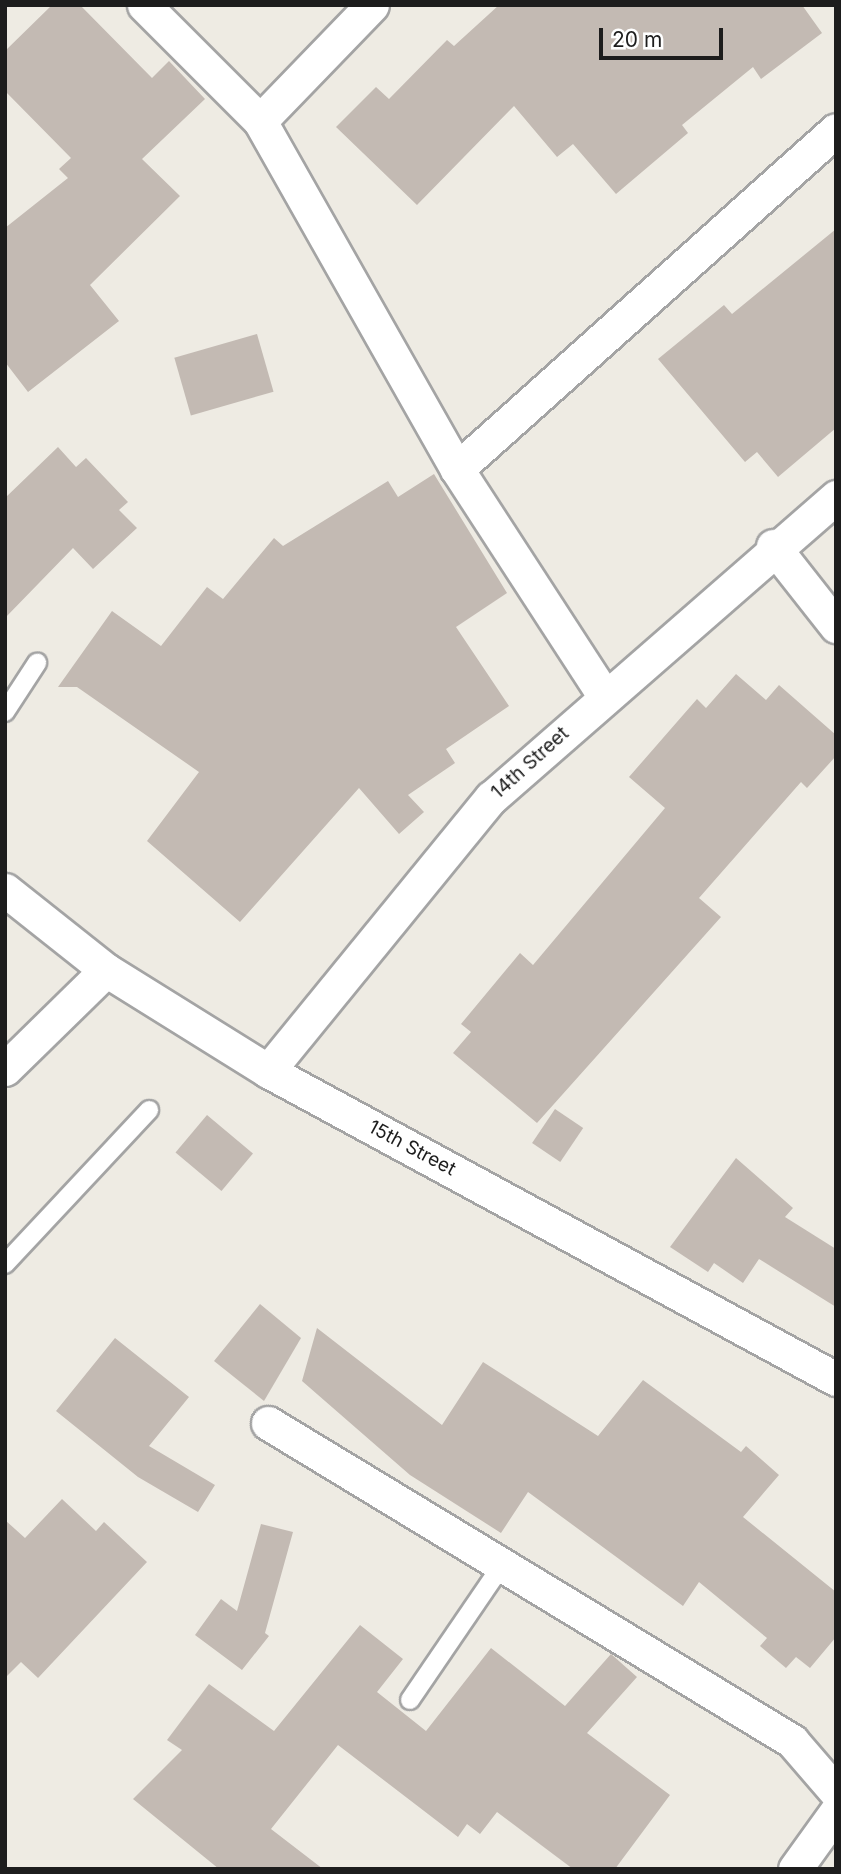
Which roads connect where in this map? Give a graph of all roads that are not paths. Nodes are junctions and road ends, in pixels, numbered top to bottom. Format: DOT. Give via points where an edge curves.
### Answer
graph roads {
  1 [pos="144,5"];
  2 [pos="372,5"];
  3 [pos="260,121"];
  4 [pos="836,130"];
  5 [pos="457,470"];
  6 [pos="836,497"];
  7 [pos="773,546"];
  8 [pos="836,626"];
  9 [pos="37,663"];
  10 [pos="605,697"];
  11 [pos="5,712"];
  12 [pos="5,890"];
  13 [pos="106,970"];
  14 [pos="5,1069"];
  15 [pos="268,1071"];
  16 [pos="149,1110"];
  17 [pos="5,1264"];
  18 [pos="836,1379"];
  19 [pos="268,1423"];
  20 [pos="502,1565"];
  21 [pos="410,1700"];
  22 [pos="836,1792"];
  23 [pos="836,1812"];
  24 [pos="795,1869"];
  1 -- 3 [label="street"];
  2 -- 3 [label="street"];
  3 -- 5 [label="street"];
  4 -- 5 [label="street"];
  5 -- 10 [label="street"];
  6 -- 7 [label="street, 14th Street"];
  7 -- 8 [label="street"];
  7 -- 10 [label="street, 14th Street"];
  9 -- 11 [label="lane"];
  10 -- 15 [label="street, 14th Street" via="491,798"];
  12 -- 13 [label="street, 15th Street"];
  13 -- 14 [label="street"];
  13 -- 15 [label="street, 15th Street"];
  15 -- 18 [label="street, 15th Street"];
  16 -- 17 [label="lane"];
  19 -- 20 [label="street"];
  20 -- 21 [label="lane"];
  20 -- 22 [label="street" via="792,1741"];
  23 -- 24 [label="street"];
}
